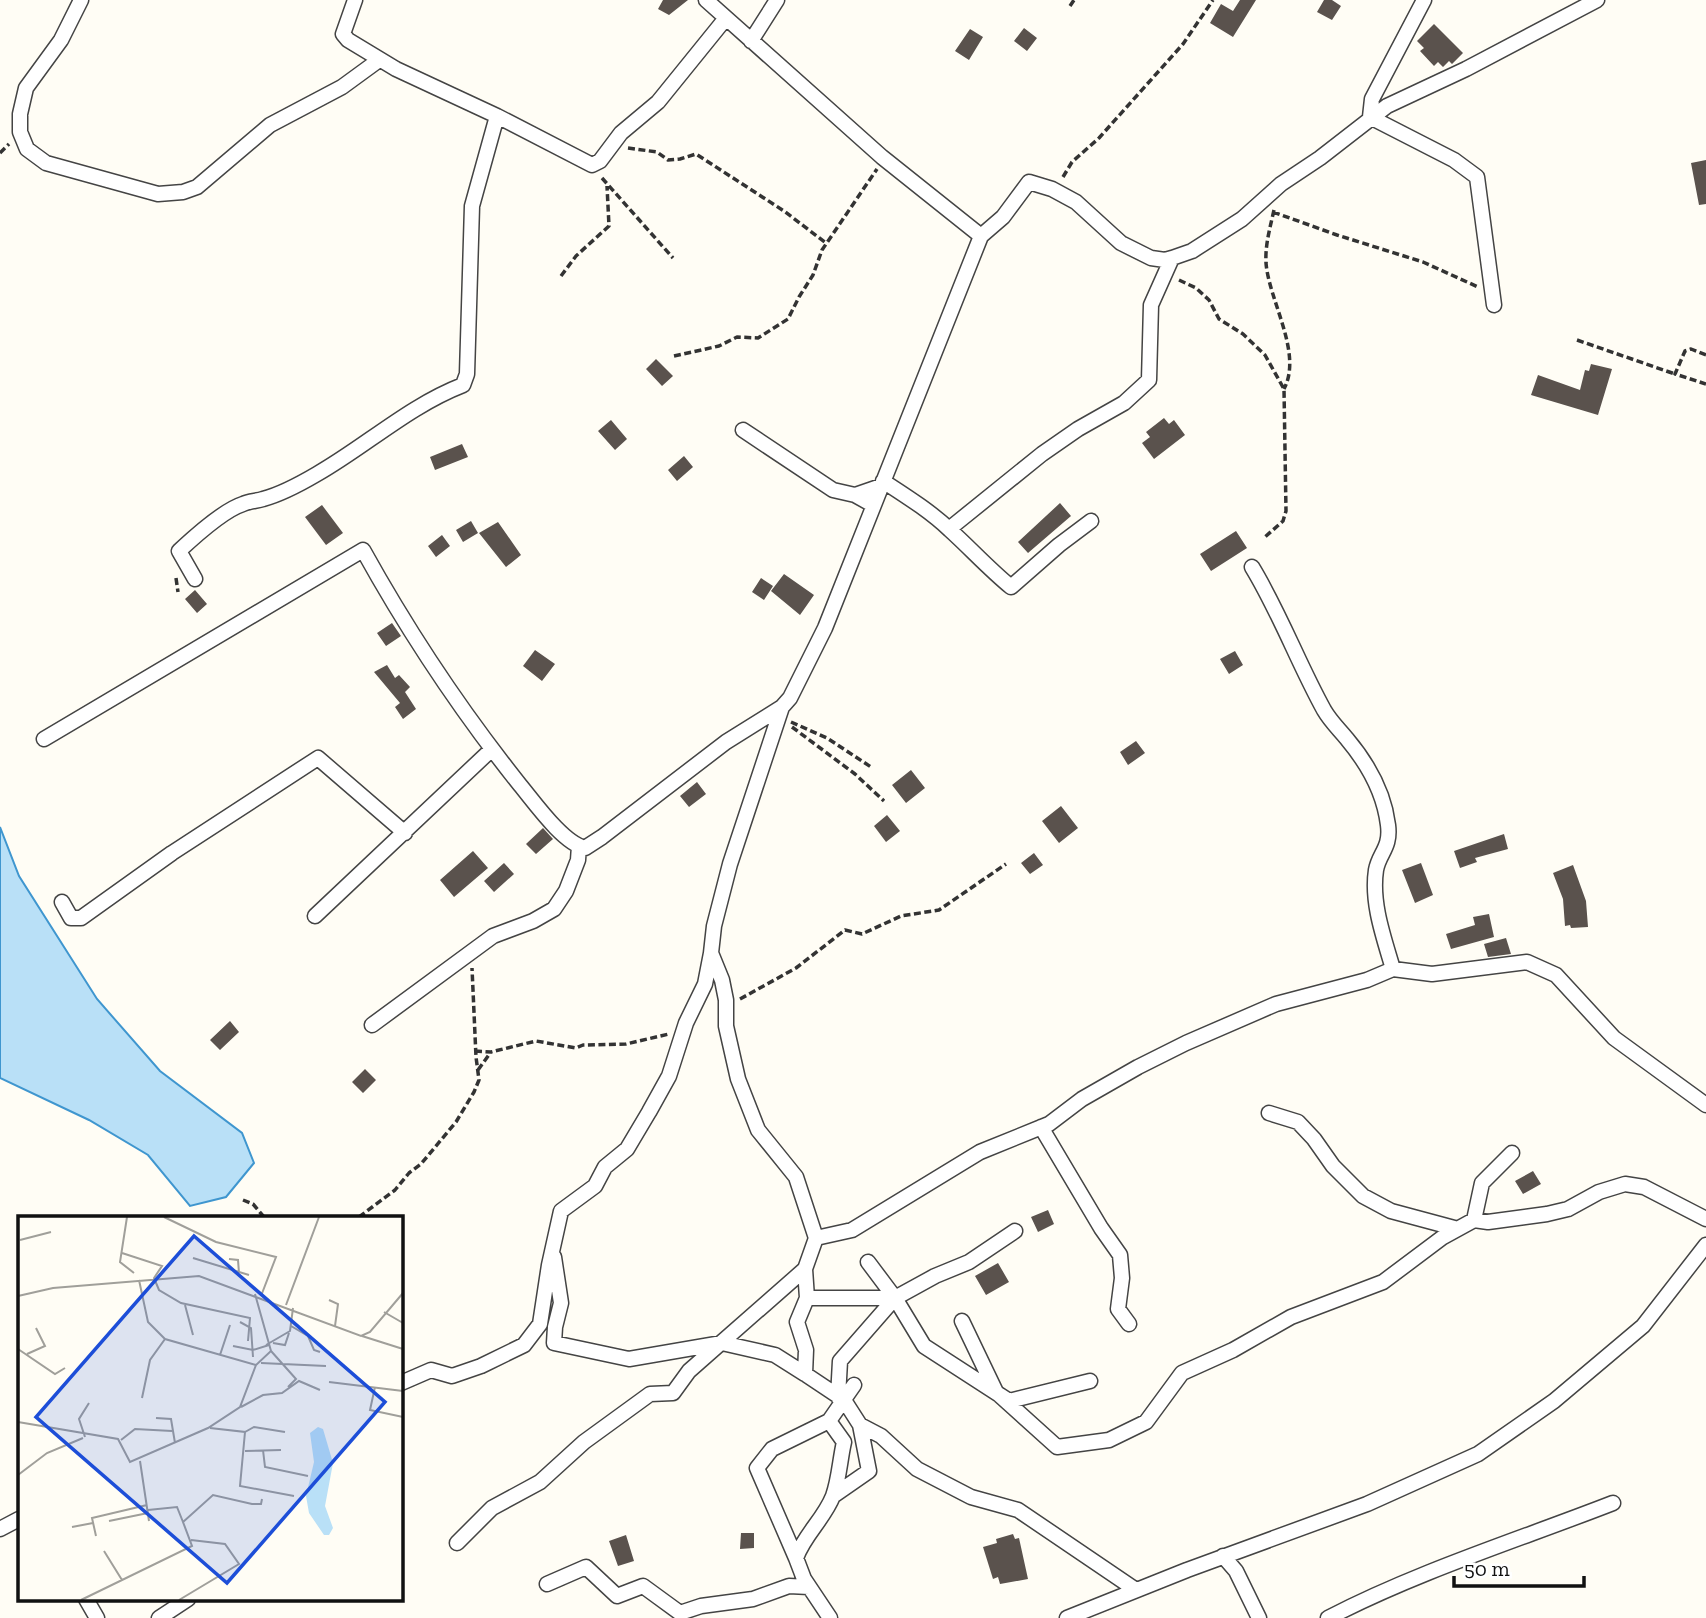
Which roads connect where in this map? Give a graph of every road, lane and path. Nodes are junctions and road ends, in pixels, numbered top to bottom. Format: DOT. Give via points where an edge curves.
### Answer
graph roads {
  1 [pos="81,0"];
  2 [pos="355,0"];
  3 [pos="777,0"];
  4 [pos="1074,0"];
  5 [pos="1213,0"];
  6 [pos="1424,0"];
  7 [pos="1597,0"];
  8 [pos="710,2"];
  9 [pos="1070,6"];
  10 [pos="726,18"];
  11 [pos="751,41"];
  12 [pos="379,60"];
  13 [pos="497,116"];
  14 [pos="1370,117"];
  15 [pos="612,145"];
  16 [pos="885,159"];
  17 [pos="592,165"];
  18 [pos="607,184"];
  19 [pos="1281,184"];
  20 [pos="1055,191"];
  21 [pos="1273,212"];
  22 [pos="981,236"];
  23 [pos="826,243"];
  24 [pos="673,258"];
  25 [pos="1172,258"];
  26 [pos="561,276"];
  27 [pos="1163,282"];
  28 [pos="1493,300"];
  29 [pos="1577,340"];
  30 [pos="1706,355"];
  31 [pos="674,356"];
  32 [pos="1675,374"];
  33 [pos="1706,384"];
  34 [pos="1284,389"];
  35 [pos="743,430"];
  36 [pos="882,484"];
  37 [pos="855,495"];
  38 [pos="873,505"];
  39 [pos="1091,521"];
  40 [pos="949,529"];
  41 [pos="1265,537"];
  42 [pos="1252,567"];
  43 [pos="195,579"];
  44 [pos="781,712"];
  45 [pos="44,739"];
  46 [pos="492,749"];
  47 [pos="871,767"];
  48 [pos="884,801"];
  49 [pos="405,833"];
  50 [pos="579,846"];
  51 [pos="1006,864"];
  52 [pos="62,902"];
  53 [pos="315,916"];
  54 [pos="472,952"];
  55 [pos="712,953"];
  56 [pos="1393,969"];
  57 [pos="726,1005"];
  58 [pos="372,1025"];
  59 [pos="682,1034"];
  60 [pos="475,1051"];
  61 [pos="491,1052"];
  62 [pos="478,1070"];
  63 [pos="1706,1105"];
  64 [pos="1269,1113"];
  65 [pos="1041,1127"];
  66 [pos="1512,1153"];
  67 [pos="243,1200"];
  68 [pos="263,1216"];
  69 [pos="360,1216"];
  70 [pos="1706,1219"];
  71 [pos="1474,1220"];
  72 [pos="1458,1229"];
  73 [pos="1015,1231"];
  74 [pos="816,1238"];
  75 [pos="1706,1245"];
  76 [pos="553,1247"];
  77 [pos="868,1262"];
  78 [pos="805,1269"];
  79 [pos="807,1298"];
  80 [pos="895,1298"];
  81 [pos="962,1321"];
  82 [pos="1129,1324"];
  83 [pos="722,1343"];
  84 [pos="806,1374"];
  85 [pos="1090,1381"];
  86 [pos="402,1383"];
  87 [pos="854,1385"];
  88 [pos="996,1392"];
  89 [pos="841,1399"];
  90 [pos="829,1421"];
  91 [pos="860,1425"];
  92 [pos="833,1496"];
  93 [pos="1613,1503"];
  94 [pos="18,1520"];
  95 [pos="0,1529"];
  96 [pos="457,1543"];
  97 [pos="1223,1556"];
  98 [pos="796,1558"];
  99 [pos="547,1584"];
  100 [pos="809,1587"];
  101 [pos="1136,1590"];
  102 [pos="87,1600"];
  103 [pos="186,1600"];
  104 [pos="1098,1612"];
  105 [pos="680,1616"];
  106 [pos="97,1618"];
  107 [pos="159,1618"];
  108 [pos="830,1618"];
  109 [pos="1067,1618"];
  110 [pos="1259,1618"];
  111 [pos="1328,1618"];
  1 -- 12 [label="street" via="61,40 26,88 20,132 27,149 46,163 158,194 197,187 270,125 342,87"];
  2 -- 12 [label="street" via="343,34"];
  3 -- 11 [label="street"];
  4 -- 9 [label="path"];
  5 -- 20 [label="path" via="1176,52 1072,162"];
  6 -- 14 [label="street" via="1372,99"];
  7 -- 14 [label="street"];
  8 -- 10 [label="street"];
  10 -- 11 [label="street"];
  10 -- 15 [label="street" via="658,102"];
  11 -- 16 [label="street"];
  12 -- 13 [label="street"];
  13 -- 17 [label="street"];
  13 -- 43 [label="street" via="472,206 463,385 391,424 302,483 225,512 179,551"];
  14 -- 19 [label="street"];
  14 -- 28 [label="street" via="1454,160 1477,177"];
  15 -- 17 [label="street"];
  15 -- 23 [label="path" via="657,152 668,160 696,154"];
  16 -- 22 [label="street"];
  16 -- 23 [label="path"];
  17 -- 18 [label="path"];
  18 -- 24 [label="path"];
  18 -- 26 [label="path" via="609,226"];
  19 -- 21 [label="path"];
  19 -- 25 [label="street" via="1242,219 1192,251"];
  20 -- 22 [label="street" via="1030,182 1003,217"];
  20 -- 25 [label="street" via="1076,202 1121,243 1152,258"];
  21 -- 28 [label="path" via="1423,262"];
  21 -- 34 [label="path" via="1266,266 1290,366"];
  22 -- 36 [label="street"];
  23 -- 31 [label="path" via="788,319 758,338 737,337"];
  25 -- 27 [label="street"];
  27 -- 34 [label="path" via="1181,280 1209,300 1219,319 1265,355"];
  27 -- 40 [label="street" via="1151,306 1149,380 1124,403 1042,454"];
  29 -- 32 [label="path"];
  30 -- 32 [label="path" via="1685,351"];
  32 -- 33 [label="path"];
  34 -- 41 [label="path" via="1286,511 1283,521"];
  35 -- 37 [label="street" via="832,489"];
  36 -- 37 [label="street"];
  36 -- 38 [label="street"];
  36 -- 40 [label="street"];
  37 -- 38 [label="street"];
  38 -- 44 [label="street" via="825,628"];
  39 -- 40 [label="street" via="1011,587"];
  42 -- 56 [label="street" via="1331,722 1370,769 1380,791 1388,826 1387,846 1376,869 1377,915"];
  44 -- 47 [label="path"];
  44 -- 48 [label="path"];
  44 -- 50 [label="street" via="726,742 602,837 585,848"];
  44 -- 55 [label="street" via="730,864"];
  45 -- 46 [label="street" via="363,550 399,615"];
  46 -- 49 [label="street"];
  46 -- 50 [label="street" via="538,807"];
  49 -- 52 [label="street" via="318,758 81,918 71,918"];
  49 -- 53 [label="street"];
  50 -- 54 [label="street" via="574,871 554,909 493,936"];
  51 -- 57 [label="path" via="939,910 901,916 862,934 845,930 796,968"];
  54 -- 58 [label="street"];
  54 -- 60 [label="path"];
  55 -- 57 [label="street"];
  55 -- 59 [label="street" via="705,984"];
  56 -- 63 [label="street" via="1432,974 1527,962 1556,975 1614,1038"];
  56 -- 65 [label="street" via="1276,1004 1222,1027 1138,1067"];
  57 -- 74 [label="street" via="738,1079 758,1130 796,1177"];
  59 -- 61 [label="path" via="576,1048 536,1041"];
  59 -- 76 [label="street" via="669,1076 627,1149 605,1167 595,1186 561,1211"];
  60 -- 61 [label="path"];
  60 -- 62 [label="path"];
  61 -- 62 [label="path"];
  62 -- 69 [label="path" via="474,1092 456,1122 396,1191"];
  64 -- 72 [label="street" via="1297,1122 1363,1196 1391,1212"];
  65 -- 74 [label="street" via="980,1152 852,1230"];
  65 -- 82 [label="street" via="1120,1255 1118,1308"];
  66 -- 71 [label="street" via="1482,1183"];
  67 -- 68 [label="path"];
  70 -- 71 [label="street" via="1644,1187 1625,1184 1598,1192 1568,1209 1489,1222"];
  71 -- 72 [label="street"];
  72 -- 88 [label="street" via="1383,1282 1291,1317 1182,1373 1146,1422 1109,1440 1056,1447"];
  73 -- 80 [label="street" via="969,1262"];
  74 -- 78 [label="street"];
  75 -- 97 [label="street" via="1643,1326 1574,1385 1478,1454 1367,1504"];
  76 -- 83 [label="street" via="561,1303 554,1343 629,1359"];
  76 -- 86 [label="street" via="540,1324 524,1345 453,1376 431,1370"];
  77 -- 80 [label="street"];
  78 -- 79 [label="street"];
  78 -- 83 [label="street"];
  79 -- 80 [label="street"];
  79 -- 84 [label="street" via="797,1322 806,1350"];
  80 -- 88 [label="street" via="924,1346"];
  80 -- 89 [label="street" via="840,1361"];
  81 -- 88 [label="street"];
  83 -- 84 [label="street" via="775,1355"];
  83 -- 96 [label="street" via="689,1371 673,1394 650,1394 584,1442 540,1482 492,1508"];
  84 -- 89 [label="street"];
  85 -- 88 [label="street" via="1009,1401"];
  87 -- 89 [label="street"];
  89 -- 90 [label="street"];
  89 -- 91 [label="street"];
  90 -- 92 [label="street" via="844,1442"];
  90 -- 98 [label="street" via="772,1449 757,1468"];
  91 -- 92 [label="street" via="869,1471"];
  91 -- 101 [label="street" via="881,1436 917,1469 971,1497 1018,1510"];
  92 -- 98 [label="street"];
  93 -- 111 [label="street" via="1459,1560"];
  94 -- 95 [label="street"];
  97 -- 101 [label="street"];
  97 -- 110 [label="street" via="1236,1571"];
  98 -- 100 [label="street"];
  99 -- 105 [label="street" via="586,1567 617,1596 643,1586"];
  100 -- 105 [label="street" via="789,1586 753,1599 701,1606"];
  100 -- 108 [label="street"];
  101 -- 104 [label="street"];
  102 -- 106 [label="street"];
  103 -- 107 [label="street"];
  104 -- 109 [label="street"];
}
